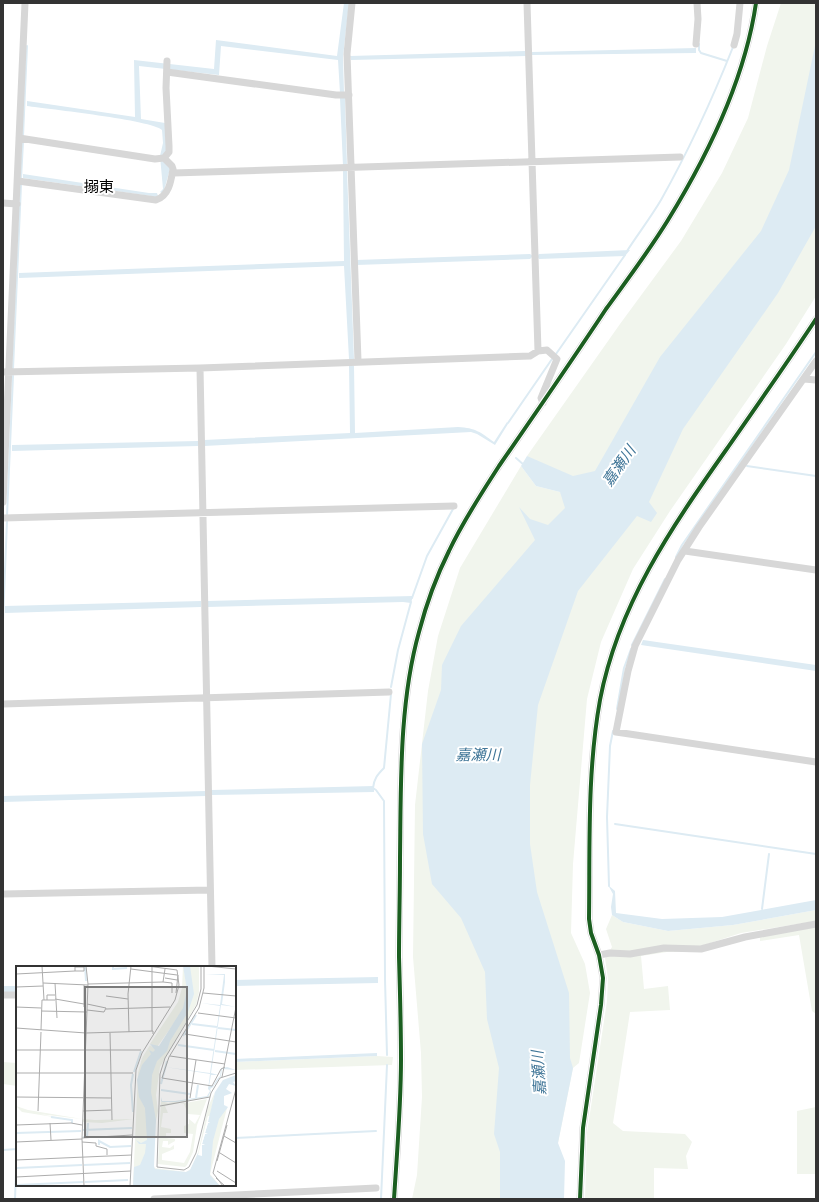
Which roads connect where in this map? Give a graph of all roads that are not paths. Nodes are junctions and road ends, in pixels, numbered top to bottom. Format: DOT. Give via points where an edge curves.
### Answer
graph roads {
  1 [pos="25,3"];
  2 [pos="352,3"];
  3 [pos="528,3"];
  4 [pos="697,3"];
  5 [pos="740,3"];
  6 [pos="756,3"];
  7 [pos="696,44"];
  8 [pos="734,45"];
  9 [pos="167,61"];
  10 [pos="167,72"];
  11 [pos="349,95"];
  12 [pos="20,138"];
  13 [pos="680,157"];
  14 [pos="164,158"];
  15 [pos="533,162"];
  16 [pos="352,168"];
  17 [pos="172,173"];
  18 [pos="18,181"];
  19 [pos="3,203"];
  20 [pos="17,204"];
  21 [pos="816,319"];
  22 [pos="538,351"];
  23 [pos="358,361"];
  24 [pos="816,361"];
  25 [pos="200,368"];
  26 [pos="6,372"];
  27 [pos="804,378"];
  28 [pos="816,380"];
  29 [pos="543,403"];
  30 [pos="3,502"];
  31 [pos="454,506"];
  32 [pos="202,513"];
  33 [pos="3,518"];
  34 [pos="685,551"];
  35 [pos="816,570"];
  36 [pos="389,692"];
  37 [pos="206,698"];
  38 [pos="3,704"];
  39 [pos="816,762"];
  40 [pos="210,890"];
  41 [pos="3,894"];
  42 [pos="816,924"];
  43 [pos="599,955"];
  44 [pos="212,966"];
  45 [pos="3,995"];
  46 [pos="16,995"];
  47 [pos="376,1188"];
  48 [pos="154,1199"];
  49 [pos="394,1199"];
  50 [pos="580,1199"];
  1 -- 12 [label="street"];
  2 -- 11 [label="street" via="347,54"];
  3 -- 15 [label="street"];
  4 -- 7 [label="street"];
  5 -- 8 [label="street"];
  6 -- 29 [label="street" via="748,45 738,76 701,161 668,220"];
  9 -- 10 [label="street"];
  10 -- 11 [label="street"];
  10 -- 14 [label="street" via="169,152"];
  11 -- 16 [label="street"];
  12 -- 14 [label="street" via="155,159"];
  12 -- 18 [label="street"];
  13 -- 15 [label="street"];
  14 -- 17 [label="street" via="172,166"];
  15 -- 16 [label="street"];
  15 -- 22 [label="street"];
  16 -- 17 [label="street"];
  16 -- 23 [label="street"];
  17 -- 18 [label="street" via="166,194 156,200"];
  18 -- 20 [label="street"];
  19 -- 20 [label="street"];
  20 -- 26 [label="street"];
  21 -- 43 [label="street" via="664,540 632,600 617,637 600,700 592,775 589,919"];
  22 -- 23 [label="street" via="530,356"];
  22 -- 29 [label="street" via="547,350 557,359 541,398"];
  23 -- 25 [label="street"];
  24 -- 27 [label="street"];
  25 -- 26 [label="street"];
  25 -- 32 [label="street"];
  26 -- 30 [label="street"];
  27 -- 28 [label="street"];
  27 -- 34 [label="street" via="699,526"];
  29 -- 49 [label="street" via="475,503 448,551 429,599 412,662 405,716 401,802 401,1059"];
  31 -- 32 [label="street"];
  32 -- 33 [label="street"];
  32 -- 37 [label="street"];
  34 -- 35 [label="street"];
  34 -- 39 [label="street" via="678,560 635,646 616,732"];
  36 -- 37 [label="street"];
  37 -- 38 [label="street"];
  37 -- 40 [label="street"];
  40 -- 41 [label="street"];
  40 -- 44 [label="street"];
  42 -- 43 [label="street" via="745,936 701,949 664,948 630,954"];
  43 -- 50 [label="street" via="603,978 601,1005 583,1128"];
  45 -- 46 [label="street"];
  47 -- 48 [label="street"];
}
